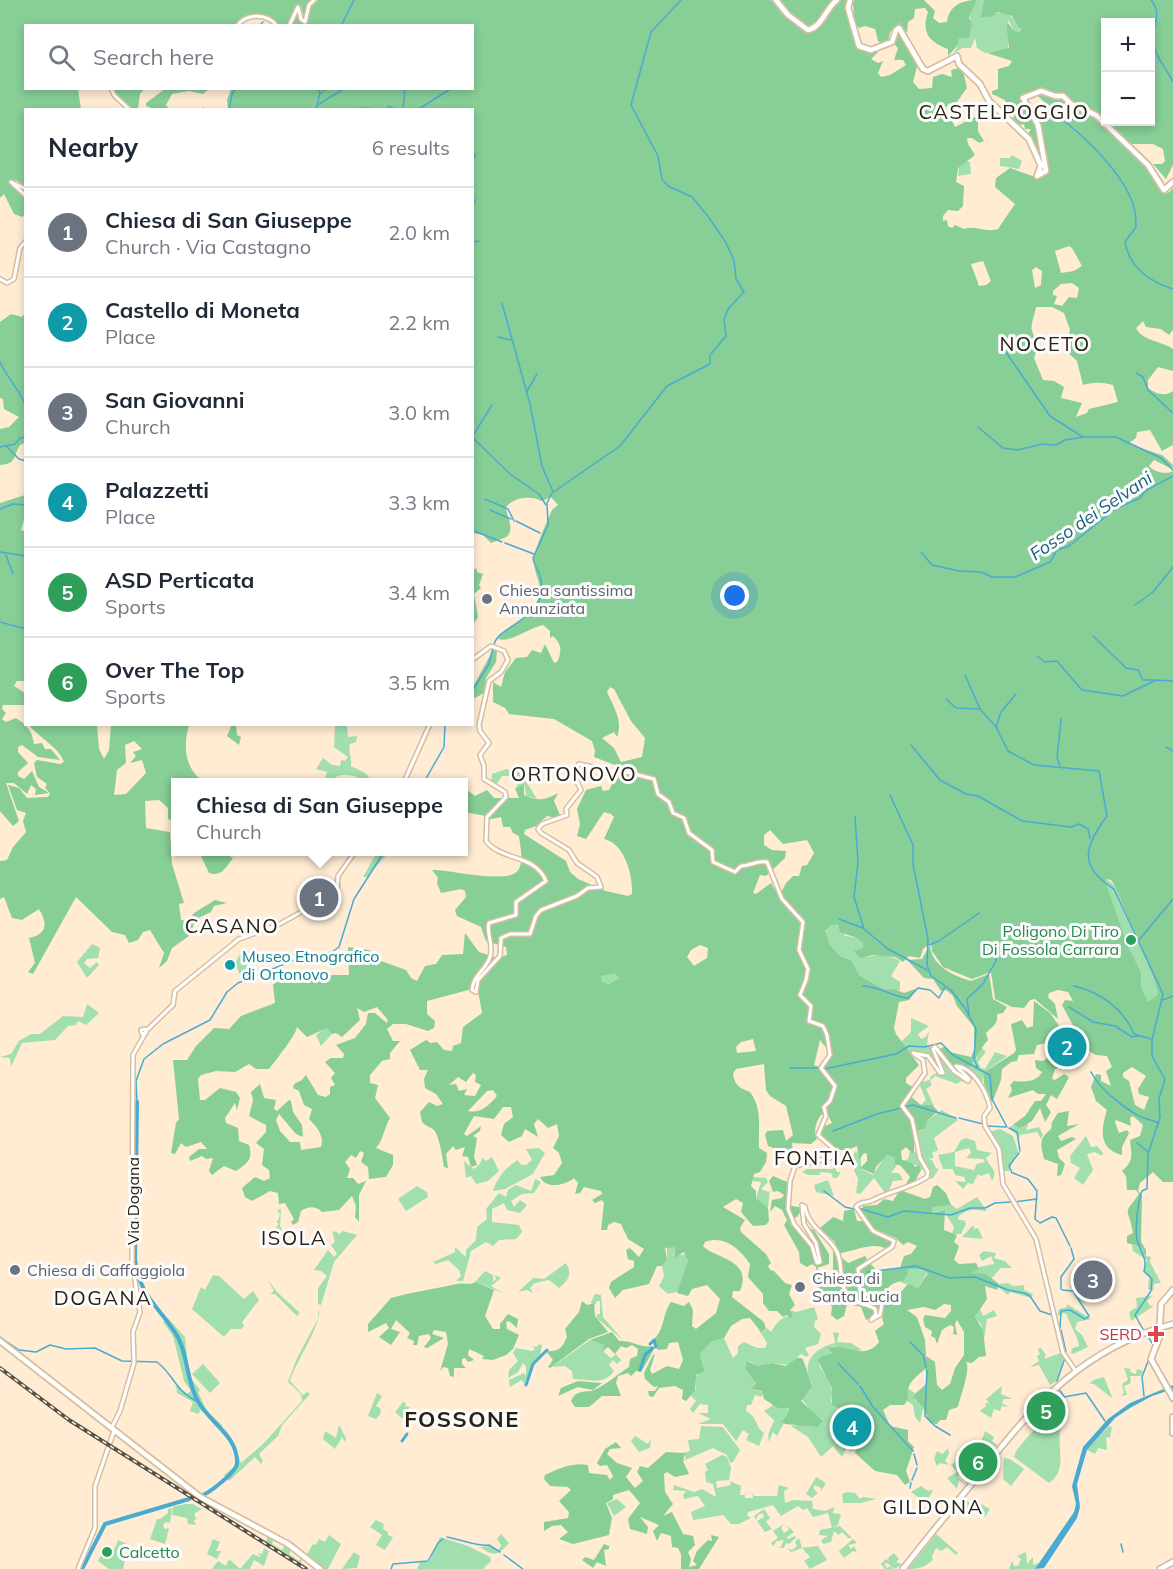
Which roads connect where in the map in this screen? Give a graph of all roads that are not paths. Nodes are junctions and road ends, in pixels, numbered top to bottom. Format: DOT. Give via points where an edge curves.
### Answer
graph roads {
  1 [pos="314,0"];
  2 [pos="776,0"];
  3 [pos="837,0"];
  4 [pos="850,0"];
  5 [pos="239,24"];
  6 [pos="275,24"];
  7 [pos="290,24"];
  8 [pos="112,90"];
  9 [pos="128,108"];
  10 [pos="1173,182"];
  11 [pos="24,188"];
  12 [pos="24,194"];
  13 [pos="24,243"];
  14 [pos="0,279"];
  15 [pos="474,659"];
  16 [pos="429,726"];
  17 [pos="406,778"];
  18 [pos="352,856"];
  19 [pos="1173,1290"];
  20 [pos="1173,1324"];
  21 [pos="1159,1327"];
  22 [pos="0,1341"];
  23 [pos="1076,1370"];
  24 [pos="1173,1398"];
  25 [pos="1173,1418"];
  26 [pos="113,1429"];
  27 [pos="1173,1433"];
  28 [pos="1173,1562"];
  29 [pos="78,1569"];
  30 [pos="320,1569"];
  31 [pos="903,1569"];
  32 [pos="1160,1569"];
  1 -- 7 [label="street" via="305,21 298,7"];
  2 -- 3 [label="main road" via="808,30 815,28"];
  4 -- 10 [label="main road" via="848,8 858,45 871,50 892,42 898,28 925,70 957,56 987,99 1031,142 1041,166 1037,176 1043,175 1046,168 1038,124 1023,97 1040,91 1063,96 1098,116 1151,168 1164,190"];
  5 -- 6 [label="street" via="258,16"];
  8 -- 9 [label="street"];
  11 -- 12 [label="street" via="11,182"];
  13 -- 14 [label="street" via="14,279 7,283"];
  15 -- 23 [label="street" via="491,646 506,652 508,660 489,681 479,729 489,743 480,755 484,779 505,792 506,797 487,817 484,836 489,845 529,861 546,881 516,902 516,915 489,923 492,949 486,969 473,981 473,991 477,991 478,980 500,956 501,938 530,934 541,910 577,897 588,888 601,887 597,877 577,863 568,850 538,829 567,815 566,808 581,790 573,773 579,764 602,769 615,777 624,772 656,781 658,794 669,802 673,813 685,819 689,833 711,850 716,864 735,872 756,861 770,864 782,899 801,917 799,950 808,969 800,995 811,1006 809,1021 825,1030 830,1052 821,1068 835,1088 824,1107 826,1116 818,1132 835,1152 830,1158 795,1166 788,1203 792,1221 812,1246 818,1263 817,1245 805,1226 801,1206 838,1255 847,1294 875,1309 871,1319 880,1315 883,1307 860,1290 858,1269 894,1242 873,1230 856,1207 927,1177 913,1121 902,1108 926,1073 923,1060 913,1053 928,1056 943,1073 935,1047 954,1071 968,1081 956,1065 969,1071 986,1094 990,1108 984,1116 985,1126 999,1149 1002,1184 1036,1239 1064,1355"];
  16 -- 17 [label="street"];
  18 -- 26 [label="street, Via Dogana" via="338,876 338,890 278,925 239,939 175,991 173,1005 144,1032 134,1055 132,1262 140,1308 133,1332 134,1361"];
  19 -- 21 [label="main road" via="1160,1311"];
  20 -- 21 [label="main road"];
  21 -- 23 [label="main road" via="1109,1349"];
  21 -- 24 [label="main road" via="1151,1359"];
  22 -- 26 [label="main road"];
  23 -- 31 [label="main road" via="1019,1424"];
  25 -- 27 [label="main road"];
  26 -- 29 [label="street, Via Dogana" via="95,1486 95,1528"];
  26 -- 30 [label="main road" via="213,1506 288,1544"];
  28 -- 32 [label="main road"];
}
